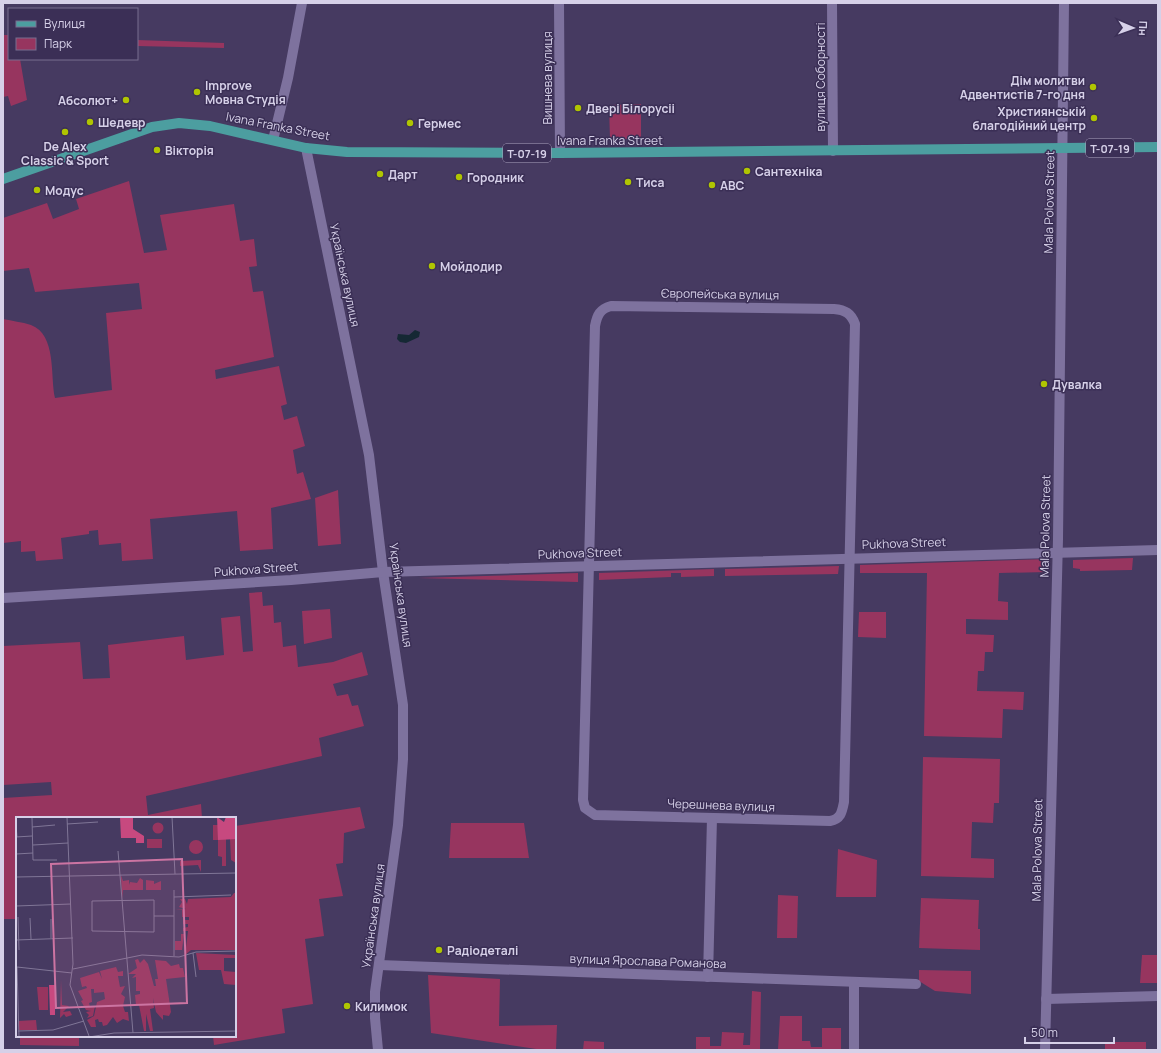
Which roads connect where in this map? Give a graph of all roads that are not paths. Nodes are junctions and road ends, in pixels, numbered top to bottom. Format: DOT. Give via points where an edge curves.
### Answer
graph roads {
  1 [pos="302,3"];
  2 [pos="559,3"];
  3 [pos="832,3"];
  4 [pos="1064,3"];
  5 [pos="273,140"];
  6 [pos="1158,147"];
  7 [pos="306,148"];
  8 [pos="1062,148"];
  9 [pos="833,151"];
  10 [pos="560,153"];
  11 [pos="3,179"];
  12 [pos="1158,550"];
  13 [pos="1058,553"];
  14 [pos="850,558"];
  15 [pos="588,565"];
  16 [pos="384,572"];
  17 [pos="3,598"];
  18 [pos="712,818"];
  19 [pos="379,965"];
  20 [pos="708,977"];
  21 [pos="854,982"];
  22 [pos="916,984"];
  23 [pos="1158,996"];
  24 [pos="1046,999"];
  25 [pos="378,1050"];
  26 [pos="854,1050"];
  27 [pos="1045,1050"];
  1 -- 5 [label="street"];
  2 -- 10 [label="street, Вишнева вулиця"];
  3 -- 9 [label="street, вулиця Соборності"];
  4 -- 8 [label="street, Mala Polova Street"];
  5 -- 7 [label="main road, Ivana Franka Street / Т-07-19"];
  5 -- 11 [label="main road, Ivana Franka Street / Т-07-19" via="210,126 164,124"];
  6 -- 8 [label="main road, Ivana Franka Street / Т-07-19"];
  7 -- 10 [label="main road, Ivana Franka Street / Т-07-19" via="347,152"];
  7 -- 16 [label="street, Українська вулиця" via="369,455"];
  8 -- 9 [label="main road, Ivana Franka Street / Т-07-19"];
  8 -- 13 [label="street, Mala Polova Street"];
  9 -- 10 [label="main road, Ivana Franka Street / Т-07-19"];
  12 -- 13 [label="street, Pukhova Street"];
  13 -- 14 [label="street, Pukhova Street"];
  13 -- 24 [label="street, Mala Polova Street"];
  14 -- 15 [label="street, Pukhova Street"];
  14 -- 15 [label="street, Європейська вулиця" via="854,324 849,313 834,309 611,306 600,312 595,326"];
  14 -- 18 [label="street, Черешнева вулиця" via="844,802 840,816 830,821"];
  15 -- 16 [label="street, Pukhova Street"];
  15 -- 18 [label="street, Черешнева вулиця" via="583,800 585,808 595,815"];
  16 -- 17 [label="street, Pukhova Street"];
  16 -- 19 [label="street, Українська вулиця" via="402,685 404,726 398,825"];
  18 -- 20 [label="street"];
  19 -- 20 [label="street, вулиця Ярослава Романова"];
  19 -- 25 [label="street, Українська вулиця" via="374,1006"];
  20 -- 21 [label="street, вулиця Ярослава Романова"];
  21 -- 22 [label="street, вулиця Ярослава Романова"];
  21 -- 26 [label="street"];
  23 -- 24 [label="street"];
  24 -- 27 [label="street, Mala Polova Street"];
}
